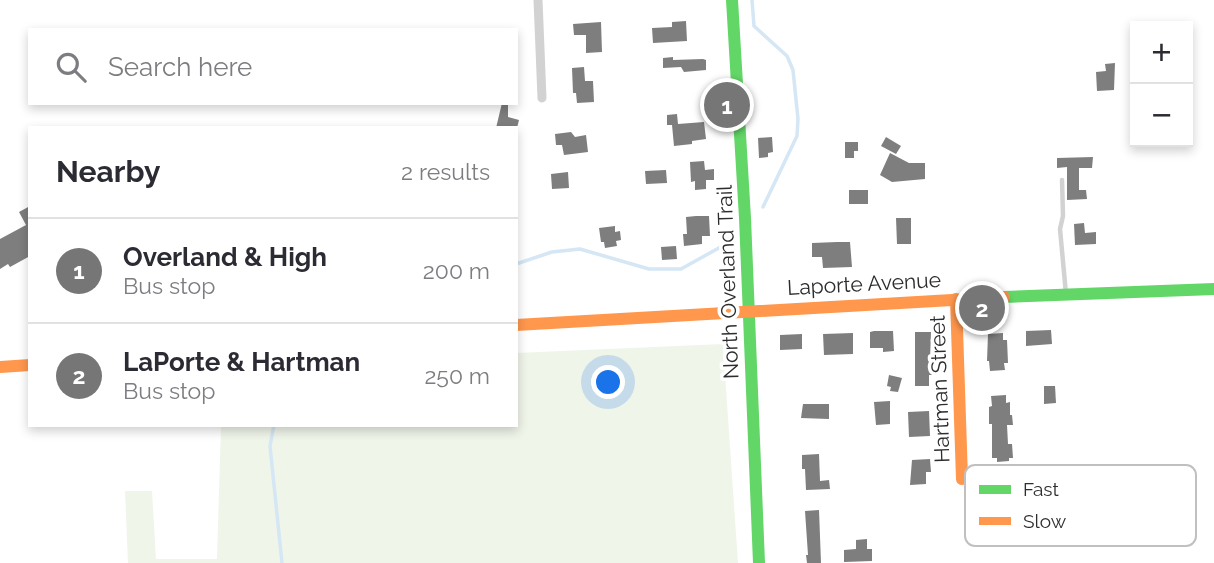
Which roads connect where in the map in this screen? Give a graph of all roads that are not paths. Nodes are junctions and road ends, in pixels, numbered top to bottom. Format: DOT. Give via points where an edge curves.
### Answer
graph roads {
  1 [pos="538,0"];
  2 [pos="732,0"];
  3 [pos="542,98"];
  4 [pos="1062,180"];
  5 [pos="1214,289"];
  6 [pos="1066,294"];
  7 [pos="956,299"];
  8 [pos="748,310"];
  9 [pos="518,325"];
  10 [pos="28,365"];
  11 [pos="0,367"];
  12 [pos="962,479"];
  13 [pos="759,563"];
  1 -- 3 [label="street"];
  2 -- 8 [label="street, North Overland Trail"];
  4 -- 6 [label="lane" via="1060,229"];
  5 -- 6 [label="street, Laporte Avenue"];
  6 -- 7 [label="street, Laporte Avenue"];
  7 -- 8 [label="street, Laporte Avenue"];
  7 -- 12 [label="street, Hartman Street"];
  8 -- 9 [label="street, Laporte Avenue"];
  8 -- 13 [label="street, North Overland Trail"];
  10 -- 11 [label="street"];
}
